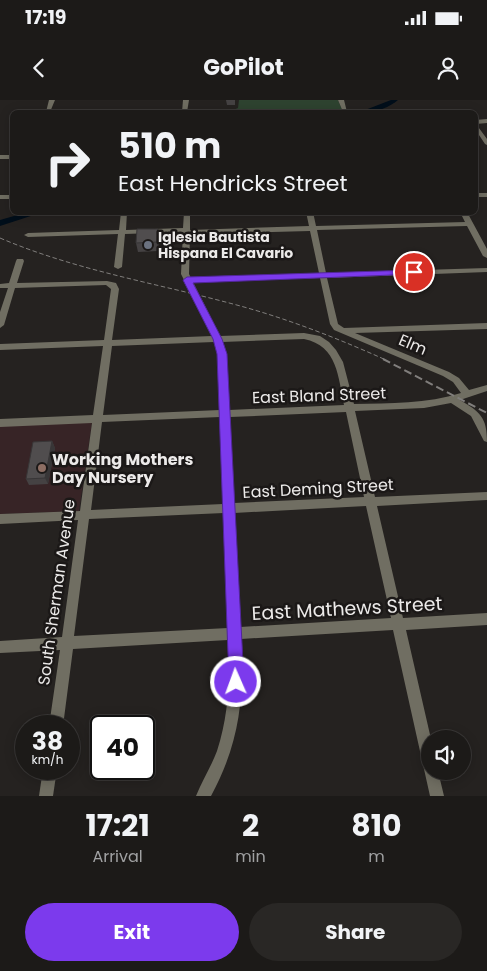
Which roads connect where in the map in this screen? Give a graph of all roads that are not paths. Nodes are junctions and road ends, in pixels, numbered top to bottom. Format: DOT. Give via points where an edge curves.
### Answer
graph roads {
  1 [pos="484,134"];
  2 [pos="487,143"];
  3 [pos="124,215"];
  4 [pos="187,215"];
  5 [pos="310,215"];
  6 [pos="465,215"];
  7 [pos="469,224"];
  8 [pos="313,229"];
  9 [pos="186,231"];
  10 [pos="122,232"];
  11 [pos="28,235"];
  12 [pos="487,256"];
  13 [pos="20,261"];
  14 [pos="118,267"];
  15 [pos="487,270"];
  16 [pos="324,275"];
  17 [pos="187,280"];
  18 [pos="0,286"];
  19 [pos="13,286"];
  20 [pos="0,325"];
  21 [pos="487,326"];
  22 [pos="343,330"];
  23 [pos="218,339"];
  24 [pos="107,343"];
  25 [pos="0,347"];
  26 [pos="487,388"];
  27 [pos="466,393"];
  28 [pos="451,399"];
  29 [pos="350,409"];
  30 [pos="224,414"];
  31 [pos="97,419"];
  32 [pos="0,423"];
  33 [pos="487,438"];
  34 [pos="487,496"];
  35 [pos="370,502"];
  36 [pos="228,509"];
  37 [pos="85,515"];
  38 [pos="0,519"];
  39 [pos="487,619"];
  40 [pos="398,624"];
  41 [pos="234,633"];
  42 [pos="67,644"];
  43 [pos="0,647"];
  44 [pos="57,715"];
  45 [pos="422,730"];
  46 [pos="48,780"];
  47 [pos="433,780"];
  48 [pos="46,796"];
  49 [pos="203,796"];
  50 [pos="437,796"];
  1 -- 2 [label="street"];
  3 -- 10 [label="street"];
  4 -- 9 [label="street"];
  5 -- 8 [label="street"];
  6 -- 7 [label="street"];
  7 -- 8 [label="street"];
  7 -- 12 [label="street"];
  8 -- 9 [label="street"];
  8 -- 16 [label="street"];
  9 -- 10 [label="street"];
  9 -- 17 [label="street" via="184,268"];
  10 -- 11 [label="street"];
  10 -- 14 [label="street"];
  13 -- 19 [label="street"];
  15 -- 16 [label="street"];
  16 -- 17 [label="street"];
  16 -- 22 [label="street" via="334,324"];
  17 -- 23 [label="street"];
  18 -- 19 [label="street"];
  19 -- 20 [label="street"];
  19 -- 24 [label="street, South Sherman Avenue" via="113,285 115,295"];
  21 -- 22 [label="street"];
  22 -- 27 [label="street, Elm" via="446,374 456,380"];
  23 -- 24 [label="street"];
  23 -- 29 [label="street" via="304,336 324,341 335,353"];
  23 -- 30 [label="street"];
  24 -- 25 [label="street"];
  24 -- 31 [label="street, South Sherman Avenue"];
  26 -- 27 [label="street, East Bland Street"];
  27 -- 28 [label="street, East Bland Street"];
  28 -- 29 [label="street, East Bland Street" via="430,405"];
  28 -- 33 [label="street" via="475,414"];
  29 -- 30 [label="street, East Bland Street"];
  29 -- 35 [label="street"];
  30 -- 31 [label="street, East Bland Street"];
  30 -- 36 [label="street"];
  31 -- 32 [label="street, East Bland Street"];
  31 -- 37 [label="street, South Sherman Avenue"];
  34 -- 35 [label="street, East Deming Street"];
  35 -- 36 [label="street, East Deming Street"];
  35 -- 40 [label="street"];
  36 -- 37 [label="street, East Deming Street"];
  36 -- 41 [label="street"];
  37 -- 38 [label="street, East Deming Street"];
  37 -- 42 [label="street, South Sherman Avenue"];
  39 -- 40 [label="street, East Mathews Street"];
  40 -- 41 [label="street, East Mathews Street"];
  40 -- 45 [label="street"];
  41 -- 42 [label="street, East Mathews Street"];
  41 -- 49 [label="street" via="234,711 224,754"];
  42 -- 43 [label="street, East Mathews Street"];
  42 -- 44 [label="street, South Sherman Avenue"];
  46 -- 48 [label="street"];
  47 -- 50 [label="street"];
}
